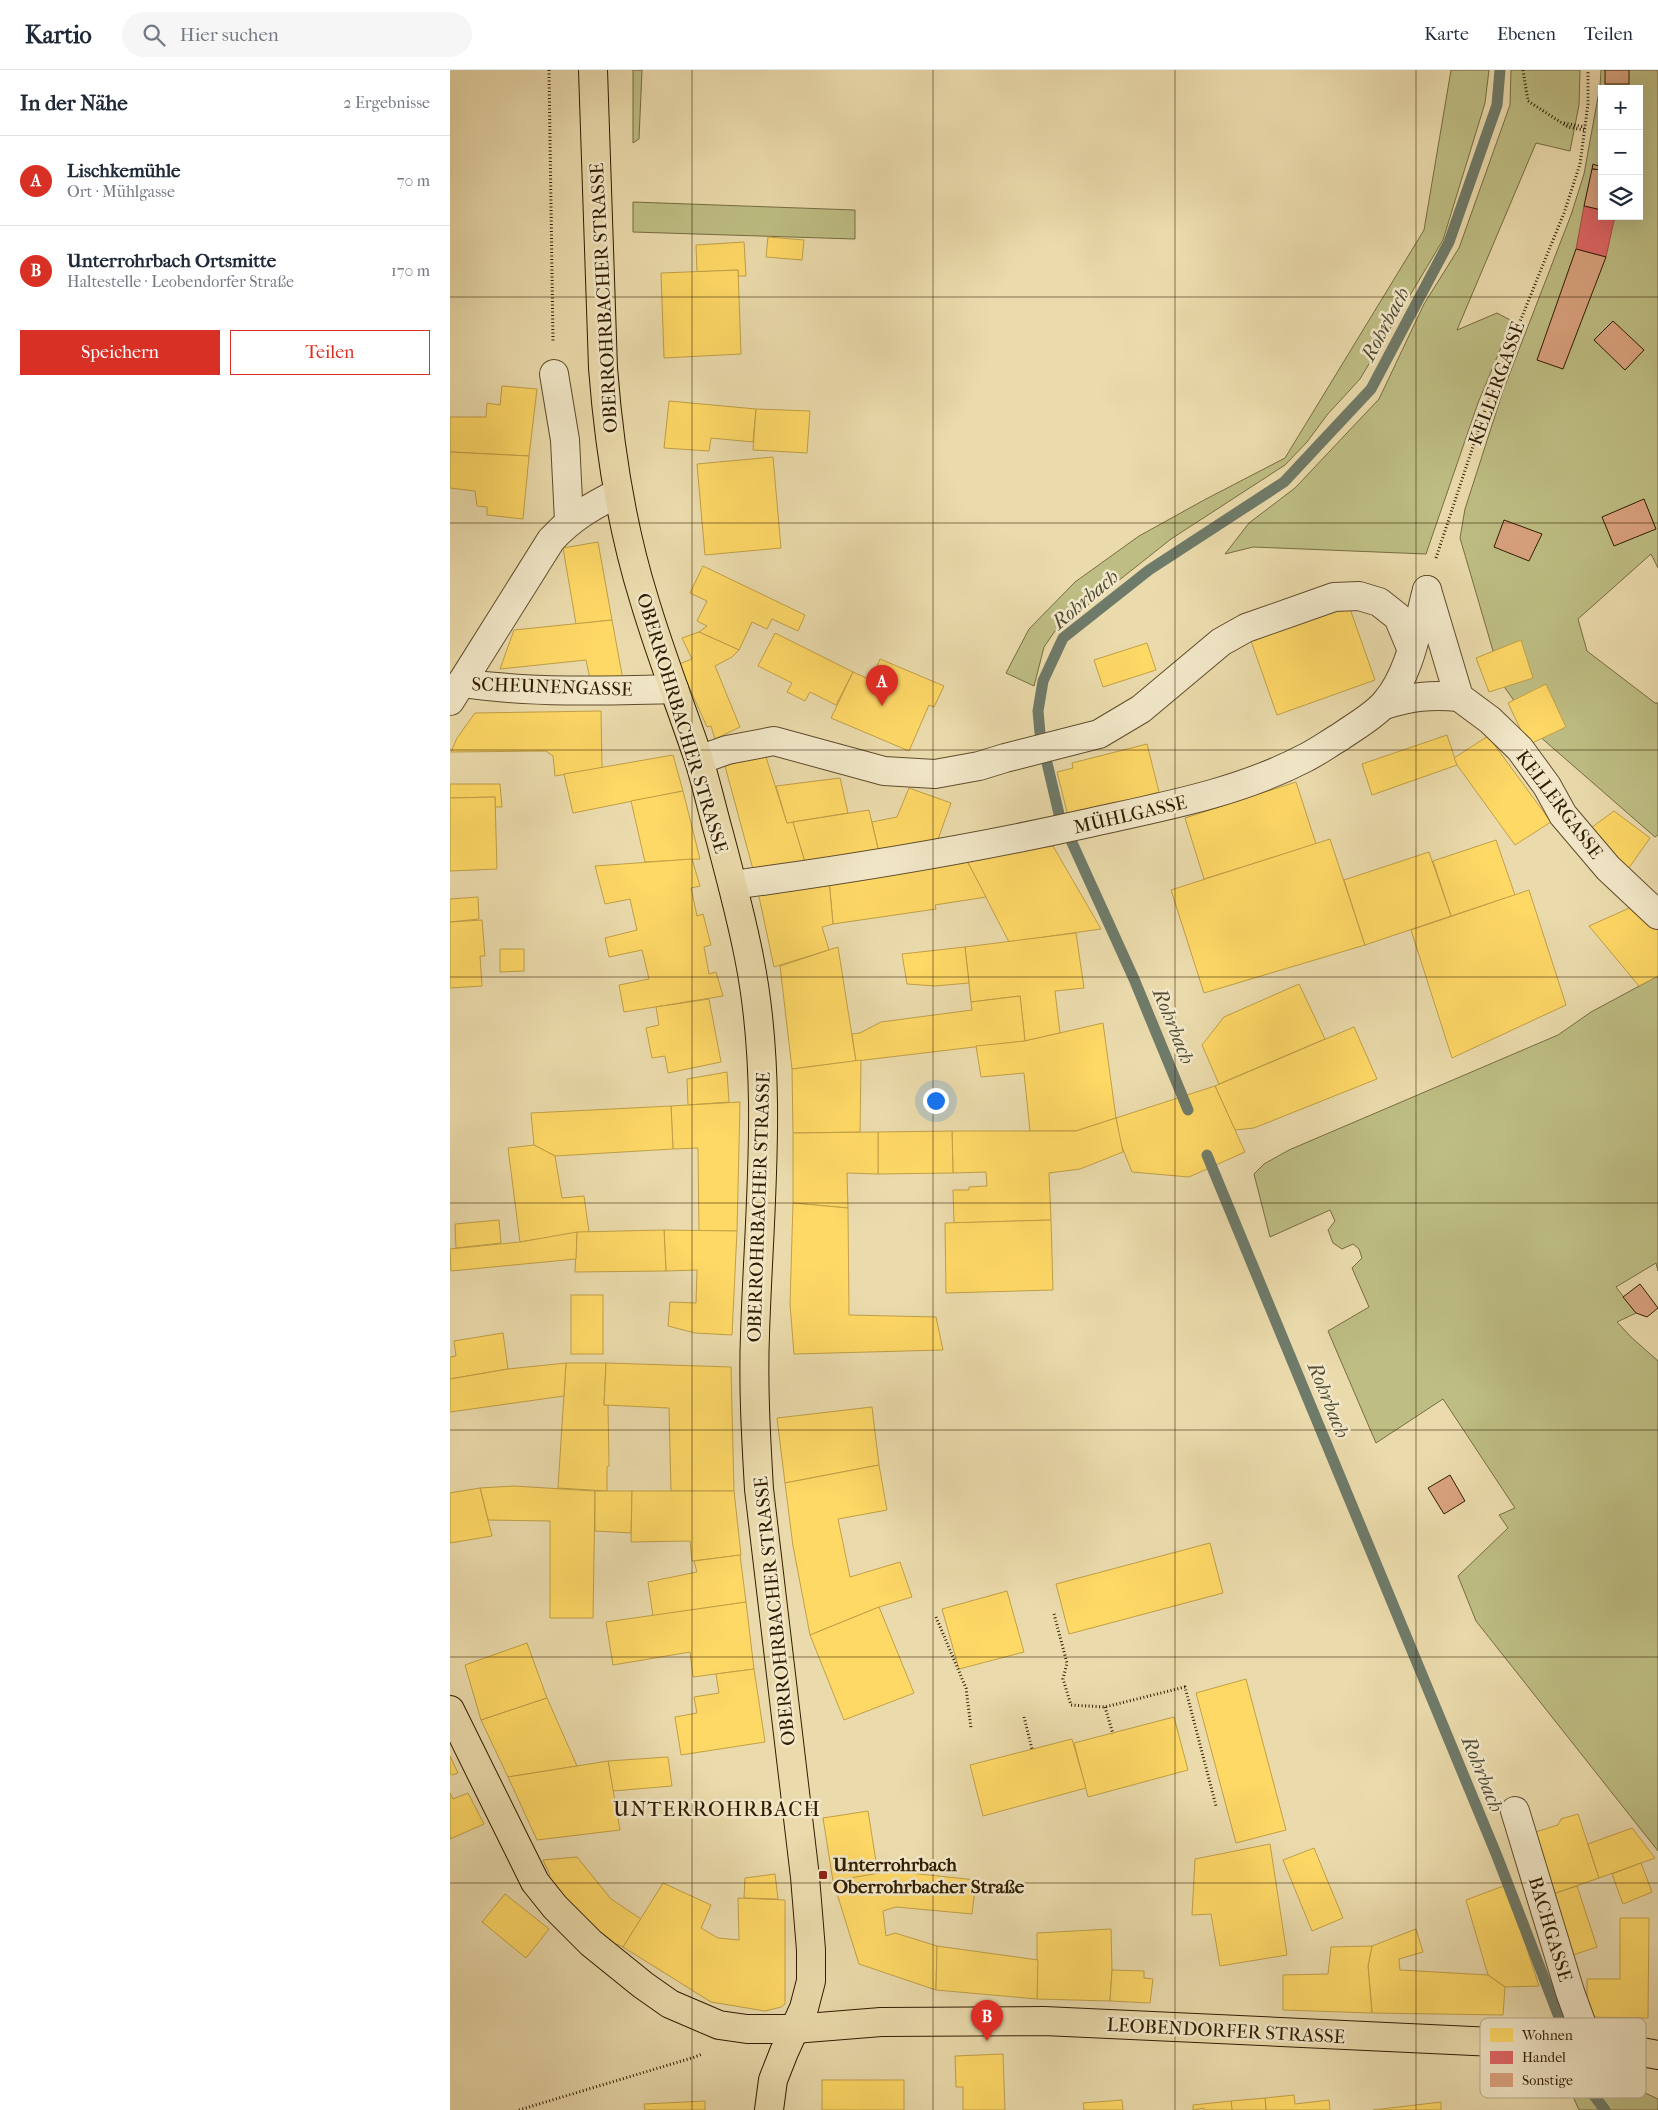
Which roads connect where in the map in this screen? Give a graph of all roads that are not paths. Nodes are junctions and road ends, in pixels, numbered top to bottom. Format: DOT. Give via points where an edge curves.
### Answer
graph roads {
  1 [pos="593,70"];
  2 [pos="554,374"];
  3 [pos="618,493"];
  4 [pos="569,521"];
  5 [pos="1411,648"];
  6 [pos="674,689"];
  7 [pos="456,692"];
  8 [pos="1459,696"];
  9 [pos="1384,705"];
  10 [pos="699,760"];
  11 [pos="733,885"];
  12 [pos="1658,915"];
  13 [pos="450,1710"];
  14 [pos="1515,1811"];
  15 [pos="1578,2018"];
  16 [pos="794,2029"];
  17 [pos="1480,2041"];
  18 [pos="769,2110"];
  1 -- 3 [label="main road, OBERROHRBACHER STRASSE" via="603,368"];
  2 -- 4 [label="street" via="565,440"];
  3 -- 4 [label="street, SCHEUNENGASSE"];
  3 -- 6 [label="main road, OBERROHRBACHER STRASSE" via="643,599"];
  4 -- 7 [label="street, SCHEUNENGASSE" via="551,540"];
  5 -- 8 [label="street, MÜHLGASSE" via="1427,590"];
  5 -- 9 [label="street, MÜHLGASSE" via="1396,690"];
  5 -- 10 [label="street" via="1398,617 1378,602 1358,596 1334,597 1246,628 1230,637 1203,655 1174,683 1099,734 979,766 942,774 884,771 774,741 727,750"];
  6 -- 7 [label="street, SCHEUNENGASSE" via="492,688"];
  6 -- 10 [label="main road, OBERROHRBACHER STRASSE"];
  8 -- 9 [label="street" via="1414,696"];
  8 -- 12 [label="street, KELLERGASSE" via="1520,749 1563,815 1608,868"];
  9 -- 11 [label="street, MÜHLGASSE" via="1306,758 1220,793 1042,834 900,860"];
  10 -- 11 [label="main road, OBERROHRBACHER STRASSE"];
  11 -- 16 [label="main road, OBERROHRBACHER STRASSE" via="758,1010 762,1069 764,1142 753,1391 759,1489 811,1950 811,1981"];
  13 -- 16 [label="main road, LEOBENDORFER STRASSE" via="535,1882 591,1943 670,2004 719,2025 747,2029"];
  14 -- 15 [label="street, BACHGASSE"];
  16 -- 17 [label="main road, LEOBENDORFER STRASSE" via="882,2022 1044,2021"];
  16 -- 18 [label="main road, OBERROHRBACHER STRASSE" via="773,2080"];
}
